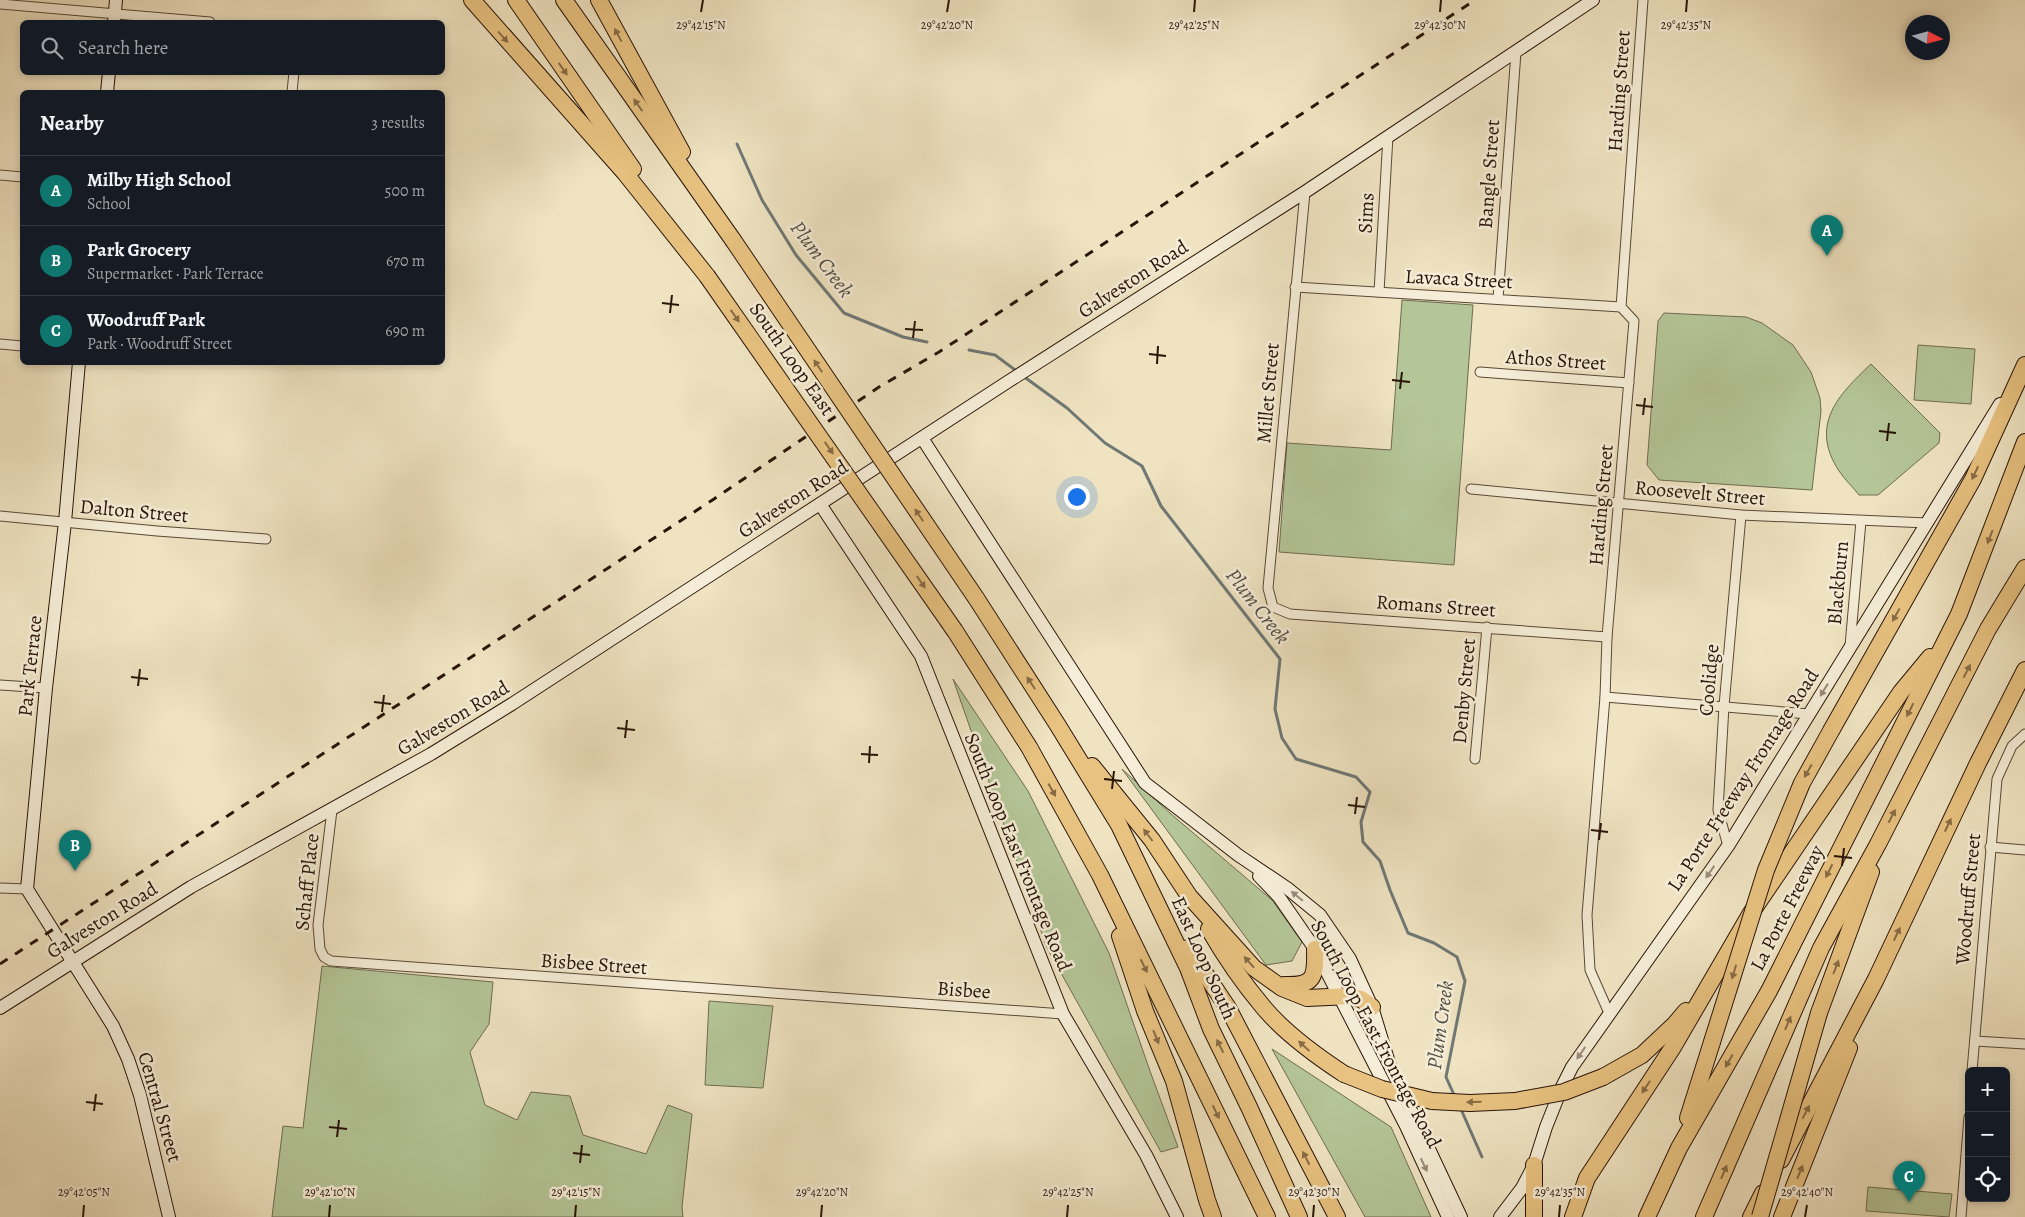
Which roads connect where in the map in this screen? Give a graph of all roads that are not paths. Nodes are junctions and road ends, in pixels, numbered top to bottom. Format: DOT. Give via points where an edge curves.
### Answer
graph roads {
  1 [pos="472,0"];
  2 [pos="516,0"];
  3 [pos="564,0"];
  4 [pos="599,0"];
  5 [pos="1593,0"];
  6 [pos="1643,0"];
  7 [pos="0,4"];
  8 [pos="115,12"];
  9 [pos="191,20"];
  10 [pos="1516,52"];
  11 [pos="109,75"];
  12 [pos="294,75"];
  13 [pos="106,90"];
  14 [pos="292,90"];
  15 [pos="1388,136"];
  16 [pos="670,142"];
  17 [pos="629,171"];
  18 [pos="0,175"];
  19 [pos="20,177"];
  20 [pos="1305,192"];
  21 [pos="1295,287"];
  22 [pos="1379,292"];
  23 [pos="1498,298"];
  24 [pos="1621,307"];
  25 [pos="0,344"];
  26 [pos="20,346"];
  27 [pos="78,365"];
  28 [pos="2025,365"];
  29 [pos="1480,372"];
  30 [pos="1629,383"];
  31 [pos="922,438"];
  32 [pos="2025,442"];
  33 [pos="1471,490"];
  34 [pos="1620,503"];
  35 [pos="820,504"];
  36 [pos="1741,515"];
  37 [pos="0,516"];
  38 [pos="65,522"];
  39 [pos="1861,522"];
  40 [pos="1927,523"];
  41 [pos="266,539"];
  42 [pos="2025,568"];
  43 [pos="1270,598"];
  44 [pos="1487,627"];
  45 [pos="1948,636"];
  46 [pos="1607,637"];
  47 [pos="1850,648"];
  48 [pos="2025,670"];
  49 [pos="0,684"];
  50 [pos="46,688"];
  51 [pos="1605,697"];
  52 [pos="1724,706"];
  53 [pos="1809,714"];
  54 [pos="1057,724"];
  55 [pos="2023,736"];
  56 [pos="1475,759"];
  57 [pos="332,810"];
  58 [pos="1878,844"];
  59 [pos="1728,846"];
  60 [pos="1990,847"];
  61 [pos="2025,850"];
  62 [pos="1238,855"];
  63 [pos="1100,875"];
  64 [pos="0,888"];
  65 [pos="28,889"];
  66 [pos="1189,896"];
  67 [pos="1159,907"];
  68 [pos="1315,949"];
  69 [pos="324,956"];
  70 [pos="72,961"];
  71 [pos="1715,974"];
  72 [pos="1876,979"];
  73 [pos="1278,984"];
  74 [pos="1339,996"];
  75 [pos="862,1000"];
  76 [pos="1372,1007"];
  77 [pos="0,1008"];
  78 [pos="1609,1013"];
  79 [pos="1063,1014"];
  80 [pos="1975,1041"];
  81 [pos="2025,1044"];
  82 [pos="1972,1067"];
  83 [pos="1679,1148"];
  84 [pos="1966,1157"];
  85 [pos="1534,1166"];
  86 [pos="1446,1185"];
  87 [pos="1253,1188"];
  88 [pos="1649,1214"];
  89 [pos="1501,1215"];
  90 [pos="169,1217"];
  91 [pos="1177,1217"];
  92 [pos="1213,1217"];
  93 [pos="1262,1217"];
  94 [pos="1267,1217"];
  95 [pos="1299,1217"];
  96 [pos="1337,1217"];
  97 [pos="1448,1217"];
  98 [pos="1461,1217"];
  99 [pos="1470,1217"];
  100 [pos="1534,1217"];
  101 [pos="1573,1217"];
  102 [pos="1704,1217"];
  103 [pos="1750,1217"];
  104 [pos="1760,1217"];
  105 [pos="1782,1217"];
  106 [pos="1961,1217"];
  1 -- 17 [label="highway, one-way"];
  2 -- 17 [label="highway, South Loop East, one-way"];
  16 -- 3 [label="highway, one-way"];
  16 -- 4 [label="highway, one-way"];
  5 -- 10 [label="main road, Galveston Road"];
  6 -- 24 [label="street, Harding Street"];
  7 -- 8 [label="street"];
  8 -- 9 [label="street"];
  10 -- 15 [label="main road, Galveston Road"];
  10 -- 23 [label="street, Bangle Street"];
  11 -- 13 [label="main road"];
  12 -- 14 [label="street"];
  15 -- 20 [label="main road, Galveston Road"];
  15 -- 22 [label="street, Sims"];
  54 -- 16 [label="highway, South Loop East, one-way, bridge"];
  17 -- 63 [label="highway, South Loop East, one-way, bridge" via="707,276 955,631 1029,747"];
  18 -- 19 [label="street"];
  20 -- 21 [label="street, Millet Street"];
  20 -- 31 [label="main road, Galveston Road"];
  21 -- 22 [label="street, Lavaca Street"];
  21 -- 43 [label="street, Millet Street" via="1268,588"];
  22 -- 23 [label="street, Lavaca Street"];
  23 -- 24 [label="street, Lavaca Street"];
  24 -- 30 [label="street, Harding Street" via="1634,321"];
  25 -- 26 [label="street"];
  27 -- 38 [label="main road, Park Terrace"];
  28 -- 40 [label="main road, La Porte Freeway Frontage Road"];
  28 -- 83 [label="highway, one-way, bridge" via="1973,479 1802,783 1766,870"];
  29 -- 30 [label="street, Athos Street"];
  30 -- 34 [label="street, Harding Street"];
  31 -- 35 [label="main road, Galveston Road"];
  31 -- 62 [label="main road, South Loop East Frontage Road" via="1145,783"];
  32 -- 45 [label="highway, La Porte Freeway, one-way"];
  33 -- 34 [label="street, Roosevelt Street"];
  34 -- 36 [label="street, Roosevelt Street"];
  34 -- 46 [label="street, Harding Street"];
  35 -- 57 [label="main road, Galveston Road" via="512,704"];
  35 -- 79 [label="main road, South Loop East Frontage Road" via="921,656"];
  36 -- 39 [label="street, Roosevelt Street"];
  36 -- 52 [label="street, Coolidge"];
  37 -- 38 [label="street, Dalton Street"];
  38 -- 41 [label="street, Dalton Street"];
  38 -- 50 [label="main road, Park Terrace"];
  39 -- 40 [label="street, Roosevelt Street"];
  39 -- 47 [label="street, Blackburn"];
  40 -- 47 [label="main road, La Porte Freeway Frontage Road"];
  58 -- 42 [label="highway, one-way" via="1988,629"];
  43 -- 44 [label="street, Romans Street" via="1273,607 1290,614"];
  44 -- 46 [label="street, Romans Street"];
  44 -- 56 [label="street, Denby Street"];
  45 -- 71 [label="highway" via="1901,692 1751,913"];
  45 -- 83 [label="highway, La Porte Freeway, one-way" via="1768,992"];
  46 -- 51 [label="street, Harding Street"];
  47 -- 53 [label="main road, La Porte Freeway Frontage Road, one-way"];
  72 -- 48 [label="highway, one-way"];
  49 -- 50 [label="street"];
  50 -- 65 [label="main road, Park Terrace"];
  51 -- 52 [label="street"];
  51 -- 78 [label="street, Harding Street" via="1587,915 1590,970"];
  52 -- 53 [label="street"];
  52 -- 59 [label="street, Coolidge" via="1718,810"];
  53 -- 59 [label="main road, La Porte Freeway Frontage Road"];
  66 -- 54 [label="highway, one-way" via="1152,840"];
  54 -- 67 [label="highway, East Loop South" via="1119,825"];
  55 -- 60 [label="street, Woodruff Street" via="2012,746 1997,779"];
  57 -- 69 [label="street, Schaff Place" via="318,926 320,949"];
  57 -- 70 [label="main road, Galveston Road" via="191,888"];
  102 -- 58 [label="highway, one-way" via="1821,948"];
  104 -- 58 [label="highway, one-way, bridge" via="1818,1013 1868,884"];
  59 -- 78 [label="main road, La Porte Freeway Frontage Road, one-way"];
  60 -- 61 [label="street"];
  60 -- 80 [label="street, Woodruff Street"];
  62 -- 68 [label="main road, South Loop East Frontage Road" via="1279,897"];
  76 -- 62 [label="main road, South Loop East Frontage Road, one-way" via="1350,959 1320,915"];
  63 -- 87 [label="highway, one-way"];
  63 -- 92 [label="highway, one-way" via="1145,1010 1174,1081"];
  64 -- 65 [label="street"];
  65 -- 70 [label="main road"];
  71 -- 66 [label="highway, one-way, bridge" via="1675,1024 1642,1055 1602,1077 1564,1092 1525,1099 1470,1103 1432,1101 1382,1089 1344,1074 1310,1051 1265,1009 1227,959"];
  73 -- 66 [label="highway, one-way" via="1254,968"];
  95 -- 67 [label="highway, East Loop South, one-way" via="1211,1029 1188,968"];
  96 -- 67 [label="highway, one-way" via="1228,1008"];
  68 -- 73 [label="highway" via="1316,967 1306,983"];
  68 -- 74 [label="main road, South Loop East Frontage Road"];
  69 -- 75 [label="street, Bisbee Street" via="344,964"];
  70 -- 77 [label="main road, Galveston Road"];
  70 -- 90 [label="main road, Central Street" via="113,1026 128,1058"];
  71 -- 101 [label="highway, one-way" via="1673,1047 1587,1178"];
  103 -- 72 [label="highway, one-way"];
  105 -- 72 [label="highway, one-way"];
  73 -- 74 [label="highway" via="1307,998"];
  74 -- 76 [label="highway" via="1361,999"];
  74 -- 97 [label="main road, South Loop East Frontage Road, one-way" via="1406,1126"];
  75 -- 79 [label="street, Bisbee"];
  76 -- 86 [label="main road, South Loop East Frontage Road" via="1390,1066"];
  78 -- 85 [label="main road, La Porte Freeway Frontage Road, one-way" via="1562,1087"];
  79 -- 91 [label="main road, South Loop East Frontage Road" via="1146,1155"];
  80 -- 81 [label="street"];
  80 -- 82 [label="street, Woodruff Street"];
  83 -- 88 [label="highway, La Porte Freeway"];
  84 -- 106 [label="street"];
  85 -- 89 [label="main road, La Porte Freeway Frontage Road"];
  85 -- 100 [label="highway"];
  86 -- 98 [label="main road, South Loop East Frontage Road"];
  86 -- 99 [label="main road"];
  87 -- 93 [label="highway"];
  87 -- 94 [label="highway"];
}
